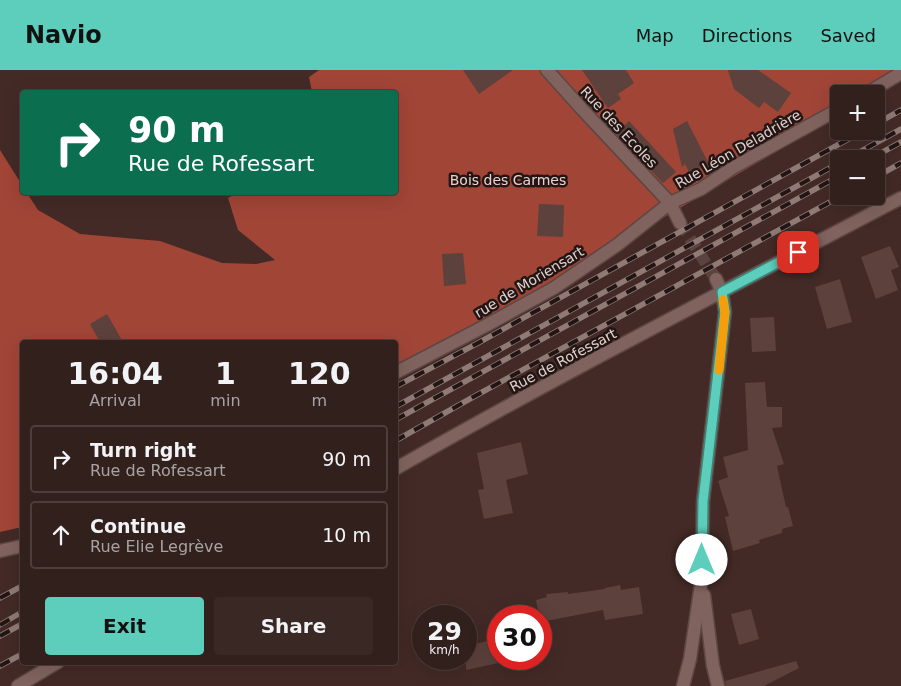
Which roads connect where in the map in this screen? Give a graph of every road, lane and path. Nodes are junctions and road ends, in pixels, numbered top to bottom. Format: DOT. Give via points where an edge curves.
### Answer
graph roads {
  1 [pos="547,70"];
  2 [pos="901,74"];
  3 [pos="882,85"];
  4 [pos="830,114"];
  5 [pos="901,198"];
  6 [pos="670,203"];
  7 [pos="680,223"];
  8 [pos="716,279"];
  9 [pos="722,292"];
  10 [pos="398,371"];
  11 [pos="398,467"];
  12 [pos="20,546"];
  13 [pos="0,551"];
  14 [pos="702,577"];
  15 [pos="53,665"];
  16 [pos="18,686"];
  17 [pos="683,686"];
  18 [pos="718,686"];
  1 -- 6 [label="street, Rue des Ecoles"];
  2 -- 3 [label="street"];
  4 -- 6 [label="street, Rue Léon Deladrière" via="702,189"];
  5 -- 9 [label="street, Rue de Rofessart"];
  6 -- 7 [label="street, Rue Léon Deladrière"];
  6 -- 10 [label="street, rue de Moriensart" via="617,245 554,288"];
  8 -- 9 [label="street"];
  9 -- 11 [label="street, Rue de Rofessart"];
  9 -- 14 [label="street" via="725,312 703,501"];
  12 -- 13 [label="street"];
  14 -- 17 [label="street"];
  14 -- 18 [label="street"];
  15 -- 16 [label="street"];
}
